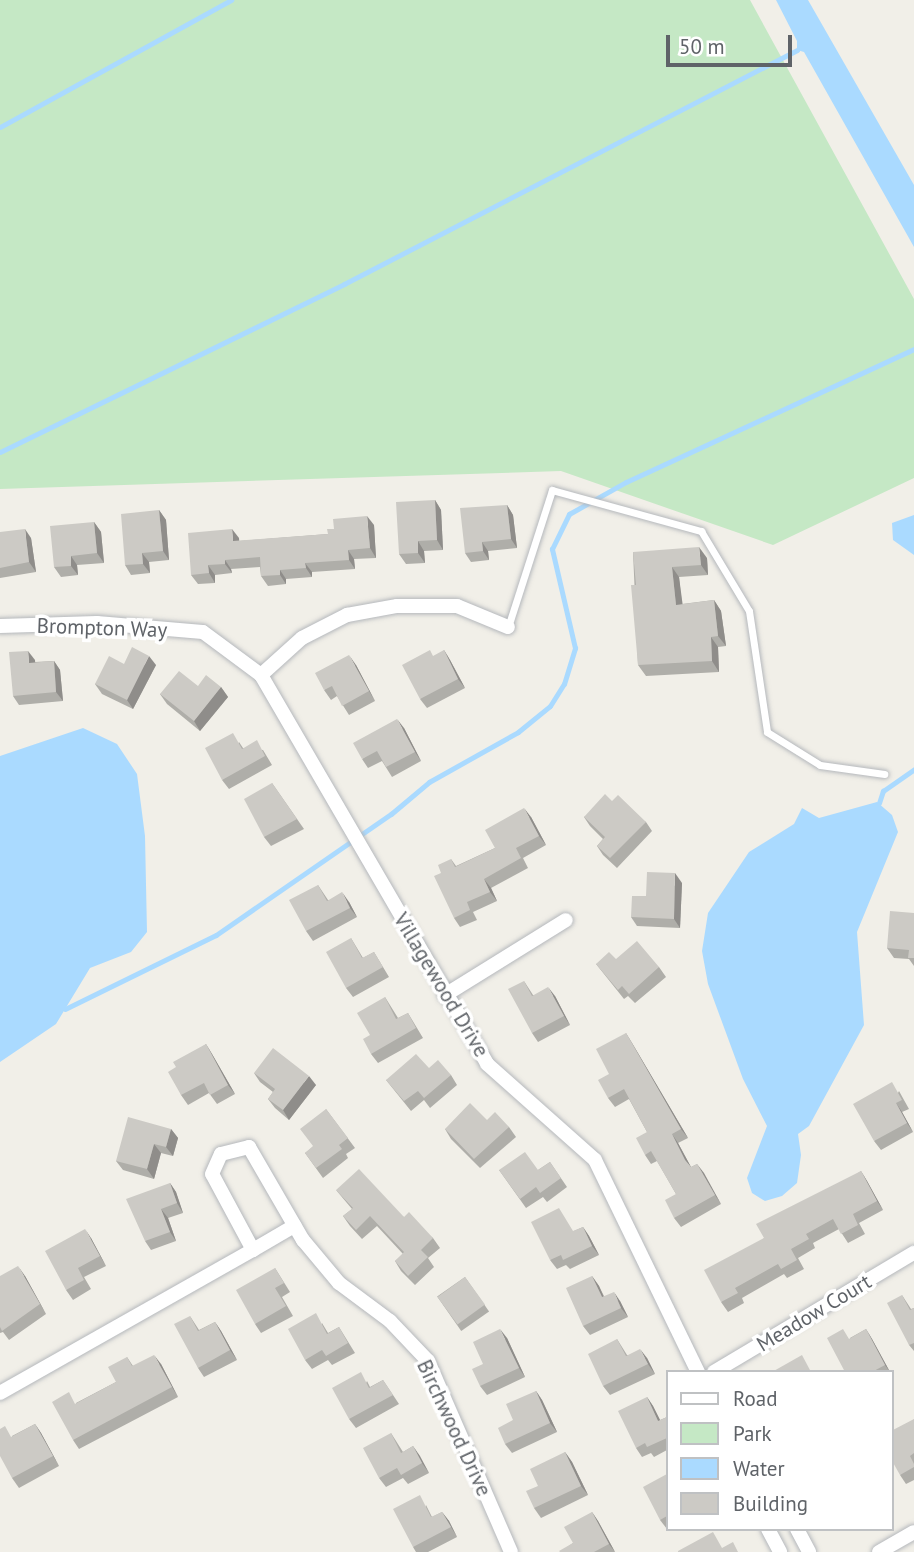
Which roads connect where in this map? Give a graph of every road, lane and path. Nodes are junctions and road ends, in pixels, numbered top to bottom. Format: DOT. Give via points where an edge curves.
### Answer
graph roads {
  1 [pos="0,626"];
  2 [pos="508,627"];
  3 [pos="203,632"];
  4 [pos="261,675"];
  5 [pos="884,774"];
  6 [pos="566,920"];
  7 [pos="444,995"];
  8 [pos="294,1226"];
  9 [pos="253,1250"];
  10 [pos="914,1254"];
  11 [pos="697,1370"];
  12 [pos="717,1370"];
  13 [pos="0,1393"];
  14 [pos="769,1531"];
  15 [pos="798,1531"];
  16 [pos="914,1532"];
  17 [pos="511,1552"];
  18 [pos="780,1552"];
  19 [pos="809,1552"];
  20 [pos="879,1552"];
  1 -- 3 [label="street, Brompton Way" via="97,623"];
  2 -- 4 [label="street" via="457,606 397,606 347,615 302,638"];
  2 -- 5 [label="lane" via="552,490 701,531 748,611 767,732 820,765"];
  3 -- 4 [label="street, Villagewood Drive"];
  4 -- 7 [label="street, Villagewood Drive"];
  6 -- 7 [label="street"];
  7 -- 11 [label="street, Villagewood Drive" via="487,1064 594,1160"];
  8 -- 9 [label="street"];
  8 -- 9 [label="street, Birchwood Drive" via="249,1147 221,1154 212,1174"];
  8 -- 17 [label="street, Birchwood Drive" via="339,1283 390,1321 428,1362"];
  9 -- 13 [label="street"];
  10 -- 12 [label="street, Meadow Court"];
  14 -- 18 [label="street"];
  15 -- 19 [label="street"];
  16 -- 20 [label="street"];
}
